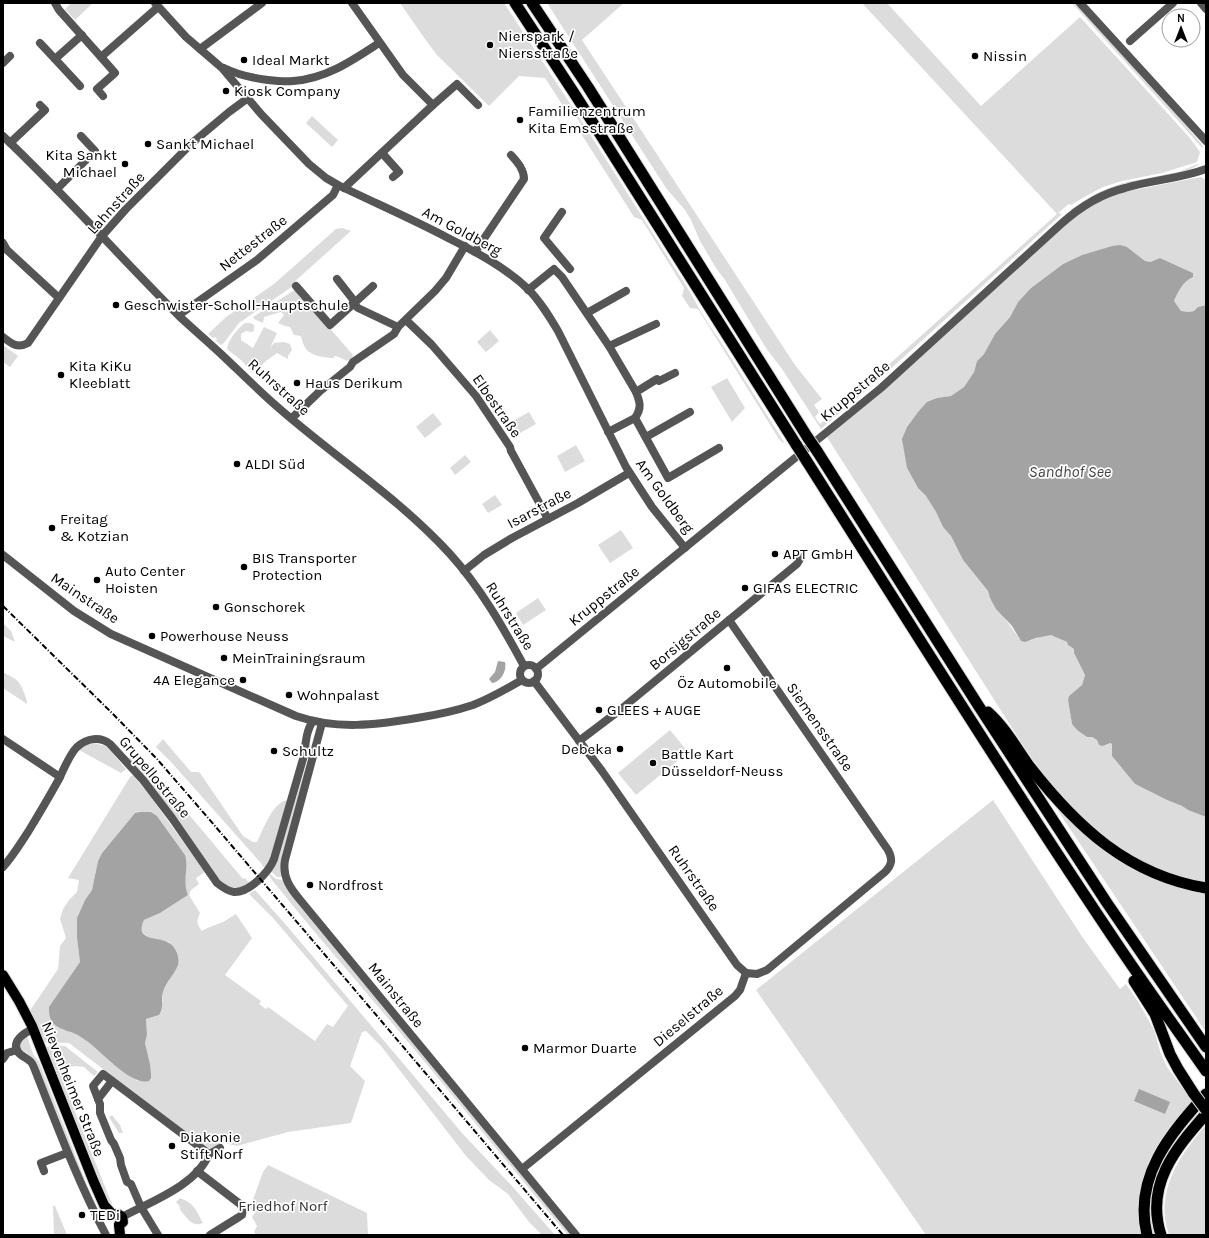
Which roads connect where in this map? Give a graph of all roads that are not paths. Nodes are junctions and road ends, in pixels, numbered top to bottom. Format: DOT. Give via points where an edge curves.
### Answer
graph roads {
  1 [pos="55,3"];
  2 [pos="260,3"];
  3 [pos="352,3"];
  4 [pos="515,3"];
  5 [pos="532,3"];
  6 [pos="1080,3"];
  7 [pos="1173,3"];
  8 [pos="1201,3"];
  9 [pos="156,5"];
  10 [pos="1206,9"];
  11 [pos="82,36"];
  12 [pos="1130,41"];
  13 [pos="40,43"];
  14 [pos="380,43"];
  15 [pos="200,49"];
  16 [pos="10,56"];
  17 [pos="101,57"];
  18 [pos="55,59"];
  19 [pos="3,63"];
  20 [pos="222,68"];
  21 [pos="80,86"];
  22 [pos="103,96"];
  23 [pos="248,98"];
  24 [pos="40,105"];
  25 [pos="433,105"];
  26 [pos="478,105"];
  27 [pos="3,136"];
  28 [pos="81,136"];
  29 [pos="1206,141"];
  30 [pos="10,143"];
  31 [pos="382,153"];
  32 [pos="511,155"];
  33 [pos="1206,169"];
  34 [pos="393,177"];
  35 [pos="341,187"];
  36 [pos="57,189"];
  37 [pos="562,212"];
  38 [pos="102,236"];
  39 [pos="3,243"];
  40 [pos="465,246"];
  41 [pos="475,252"];
  42 [pos="562,277"];
  43 [pos="337,279"];
  44 [pos="296,286"];
  45 [pos="373,286"];
  46 [pos="528,290"];
  47 [pos="626,291"];
  48 [pos="59,298"];
  49 [pos="354,302"];
  50 [pos="587,313"];
  51 [pos="179,315"];
  52 [pos="406,320"];
  53 [pos="656,324"];
  54 [pos="398,327"];
  55 [pos="3,337"];
  56 [pos="609,346"];
  57 [pos="676,373"];
  58 [pos="636,392"];
  59 [pos="690,412"];
  60 [pos="292,418"];
  61 [pos="635,418"];
  62 [pos="608,432"];
  63 [pos="646,437"];
  64 [pos="719,448"];
  65 [pos="629,473"];
  66 [pos="548,519"];
  67 [pos="685,548"];
  68 [pos="802,553"];
  69 [pos="3,555"];
  70 [pos="464,572"];
  71 [pos="729,620"];
  72 [pos="524,666"];
  73 [pos="536,668"];
  74 [pos="522,680"];
  75 [pos="534,681"];
  76 [pos="978,705"];
  77 [pos="313,721"];
  78 [pos="322,723"];
  79 [pos="3,739"];
  80 [pos="579,741"];
  81 [pos="317,744"];
  82 [pos="305,752"];
  83 [pos="60,776"];
  84 [pos="3,867"];
  85 [pos="1206,888"];
  86 [pos="1122,951"];
  87 [pos="746,973"];
  88 [pos="3,975"];
  89 [pos="33,1029"];
  90 [pos="1206,1047"];
  91 [pos="17,1050"];
  92 [pos="3,1058"];
  93 [pos="1206,1071"];
  94 [pos="112,1081"];
  95 [pos="1206,1094"];
  96 [pos="98,1099"];
  97 [pos="1206,1110"];
  98 [pos="1206,1114"];
  99 [pos="220,1148"];
  100 [pos="67,1153"];
  101 [pos="209,1154"];
  102 [pos="522,1169"];
  103 [pos="197,1171"];
  104 [pos="44,1172"];
  105 [pos="141,1207"];
  106 [pos="119,1223"];
  107 [pos="106,1235"];
  108 [pos="158,1235"];
  109 [pos="210,1235"];
  110 [pos="576,1235"];
  111 [pos="1147,1235"];
  112 [pos="1161,1235"];
  1 -- 11 [label="street"];
  2 -- 15 [label="street"];
  3 -- 14 [label="street"];
  4 -- 86 [label="highway, bridge" via="944,678"];
  5 -- 76 [label="highway, bridge" via="588,87"];
  6 -- 29 [label="street"];
  7 -- 12 [label="street"];
  8 -- 10 [label="street"];
  9 -- 15 [label="street, Am Goldberg"];
  9 -- 17 [label="street"];
  11 -- 17 [label="street"];
  11 -- 18 [label="street"];
  13 -- 18 [label="street"];
  14 -- 20 [label="street" via="347,64 302,80 287,82 248,77"];
  14 -- 25 [label="street" via="403,75"];
  15 -- 20 [label="street, Am Goldberg"];
  16 -- 19 [label="street"];
  17 -- 22 [label="street" via="114,73 97,90"];
  18 -- 21 [label="street"];
  20 -- 23 [label="street, Am Goldberg"];
  23 -- 35 [label="street, Am Goldberg" via="309,164"];
  23 -- 38 [label="street, Lahnstraße" via="192,143 133,201"];
  24 -- 30 [label="street" via="45,110"];
  25 -- 26 [label="street, Nettestraße" via="457,84"];
  25 -- 31 [label="street, Nettestraße"];
  27 -- 30 [label="street, Ruhrstraße"];
  28 -- 36 [label="street" via="95,151"];
  30 -- 36 [label="street, Ruhrstraße"];
  31 -- 34 [label="street" via="399,172"];
  31 -- 35 [label="street, Nettestraße"];
  32 -- 41 [label="street" via="524,174 524,179"];
  33 -- 67 [label="street, Kruppstraße" via="1114,191 1081,208 881,388"];
  35 -- 40 [label="street, Am Goldberg"];
  35 -- 51 [label="street, Nettestraße" via="257,260"];
  36 -- 38 [label="street, Ruhrstraße"];
  37 -- 42 [label="street" via="544,238 571,268"];
  38 -- 48 [label="street, Lahnstraße"];
  38 -- 51 [label="street, Ruhrstraße"];
  39 -- 48 [label="street" via="7,250"];
  40 -- 41 [label="street, Am Goldberg"];
  40 -- 52 [label="street" via="446,278"];
  41 -- 46 [label="street, Am Goldberg" via="512,276"];
  42 -- 46 [label="street" via="554,269"];
  42 -- 50 [label="street"];
  43 -- 49 [label="street"];
  44 -- 49 [label="street" via="330,325"];
  45 -- 49 [label="street"];
  46 -- 62 [label="street, Am Goldberg" via="558,331"];
  47 -- 50 [label="street"];
  48 -- 55 [label="street, Lahnstraße" via="25,345 15,346"];
  49 -- 54 [label="street" via="358,308"];
  50 -- 56 [label="street"];
  51 -- 60 [label="street, Ruhrstraße"];
  52 -- 54 [label="street"];
  52 -- 66 [label="street, Elbestraße" via="432,345 483,405 510,446"];
  53 -- 56 [label="street"];
  54 -- 60 [label="street" via="394,334 353,362"];
  56 -- 58 [label="street"];
  57 -- 58 [label="street" via="659,381 657,379"];
  58 -- 61 [label="street" via="640,405"];
  59 -- 63 [label="street"];
  60 -- 70 [label="street, Ruhrstraße" via="405,511 450,554"];
  61 -- 62 [label="street"];
  61 -- 63 [label="street"];
  62 -- 65 [label="street, Am Goldberg"];
  63 -- 64 [label="street" via="668,478"];
  65 -- 66 [label="street, Isarstraße"];
  65 -- 67 [label="street, Am Goldberg"];
  66 -- 70 [label="street, Isarstraße" via="484,555"];
  67 -- 73 [label="street, Kruppstraße"];
  68 -- 71 [label="street, Borsigstraße" via="797,564"];
  69 -- 77 [label="street, Mainstraße" via="74,611 111,634 296,716"];
  70 -- 72 [label="street, Ruhrstraße" via="496,616"];
  71 -- 80 [label="street, Borsigstraße"];
  71 -- 87 [label="street, Siemensstraße" via="888,850 892,860 885,872 767,970 757,974"];
  72 -- 73 [label="street"];
  72 -- 74 [label="street" via="520,671"];
  73 -- 75 [label="street" via="538,677"];
  74 -- 75 [label="street" via="529,683"];
  74 -- 78 [label="street" via="481,701 448,712 374,725 345,726"];
  75 -- 80 [label="street, Ruhrstraße"];
  76 -- 85 [label="highway" via="1000,724 1053,796 1095,837 1143,868"];
  76 -- 90 [label="highway" via="1107,903"];
  77 -- 78 [label="street, Mainstraße"];
  77 -- 81 [label="street, Mainstraße" via="313,737"];
  77 -- 82 [label="street" via="309,726"];
  78 -- 81 [label="street, Mainstraße"];
  79 -- 83 [label="street"];
  80 -- 87 [label="street, Ruhrstraße" via="737,965"];
  81 -- 82 [label="street"];
  81 -- 102 [label="street, Mainstraße" via="285,860 284,871 288,885"];
  82 -- 83 [label="street, Grupellostraße" via="274,860 267,872 251,886 234,892 217,883 143,780 106,741 90,740 78,746"];
  83 -- 84 [label="street, Grupellostraße" via="16,851"];
  86 -- 93 [label="highway"];
  86 -- 97 [label="highway, bridge" via="1134,981 1155,1014 1170,1054"];
  87 -- 102 [label="street, Dieselstraße" via="735,996"];
  88 -- 89 [label="main road, Nievenheimer Straße"];
  89 -- 91 [label="street" via="18,1038"];
  89 -- 106 [label="main road, Nievenheimer Straße" via="104,1205"];
  91 -- 92 [label="street"];
  91 -- 100 [label="street" via="31,1062 35,1070"];
  94 -- 96 [label="street"];
  94 -- 96 [label="street" via="103,1074 93,1086"];
  94 -- 101 [label="street"];
  95 -- 111 [label="highway" via="1169,1138 1152,1169 1145,1199 1144,1220"];
  96 -- 105 [label="street" via="100,1113 120,1158 127,1182 131,1184"];
  98 -- 112 [label="highway" via="1170,1159 1162,1178 1157,1207"];
  99 -- 101 [label="street"];
  100 -- 104 [label="street" via="40,1161"];
  100 -- 107 [label="street"];
  101 -- 103 [label="street"];
  102 -- 110 [label="street, Mainstraße"];
  103 -- 105 [label="street" via="174,1190"];
  103 -- 109 [label="street" via="243,1209 242,1215"];
  105 -- 106 [label="street"];
  105 -- 108 [label="street"];
}
